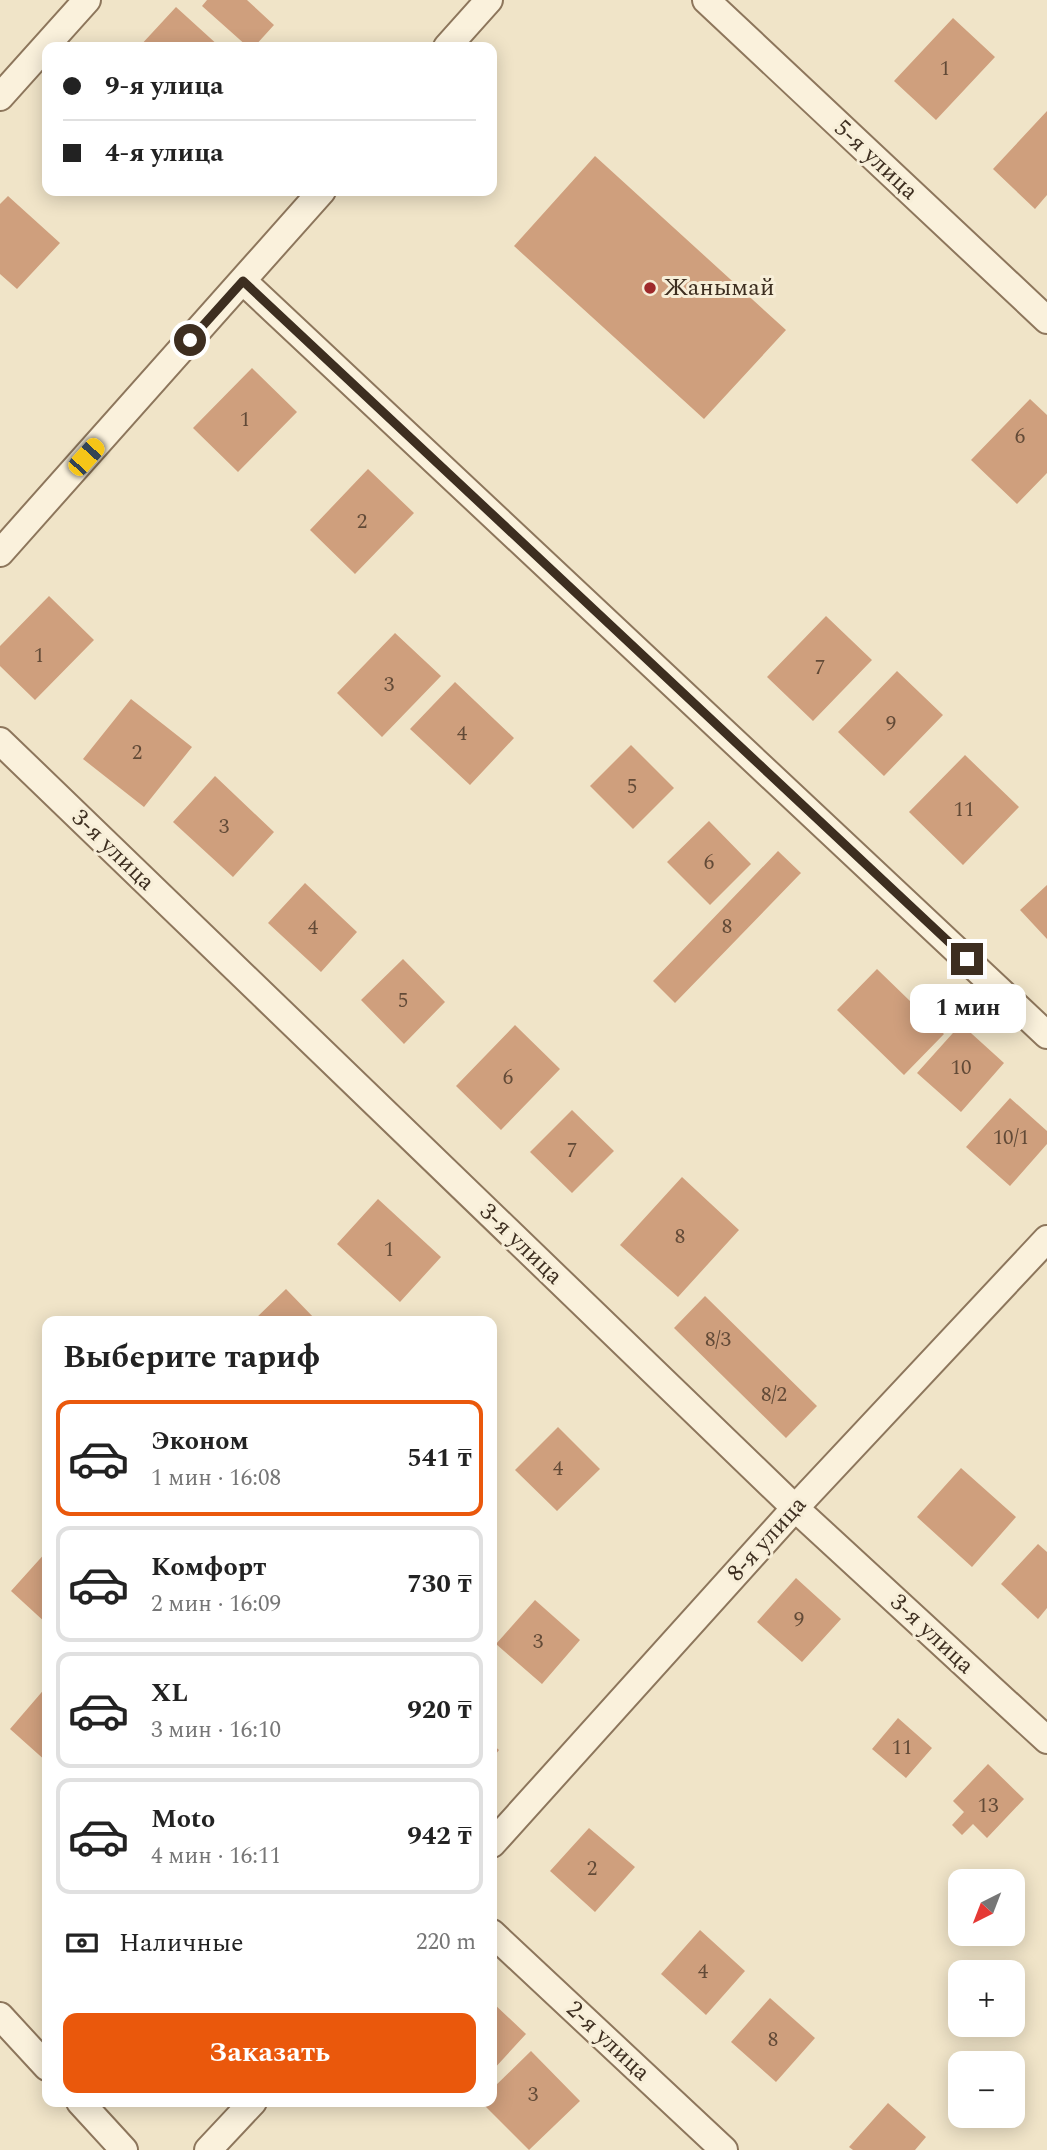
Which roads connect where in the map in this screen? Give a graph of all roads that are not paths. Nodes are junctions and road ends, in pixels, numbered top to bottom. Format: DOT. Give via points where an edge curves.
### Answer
graph roads {
  1 [pos="87,0"];
  2 [pos="489,0"];
  3 [pos="706,0"];
  4 [pos="49,42"];
  5 [pos="451,42"];
  6 [pos="42,50"];
  7 [pos="0,97"];
  8 [pos="318,196"];
  9 [pos="243,281"];
  10 [pos="1047,320"];
  11 [pos="5,537"];
  12 [pos="0,741"];
  13 [pos="1047,1035"];
  14 [pos="1047,1238"];
  15 [pos="794,1508"];
  16 [pos="1047,1740"];
  17 [pos="497,1838"];
  18 [pos="497,1938"];
  19 [pos="0,2016"];
  20 [pos="42,2062"];
  21 [pos="85,2107"];
  22 [pos="248,2107"];
  23 [pos="124,2150"];
  24 [pos="208,2150"];
  25 [pos="724,2150"];
  1 -- 4 [label="street"];
  2 -- 5 [label="street"];
  3 -- 10 [label="street, 5-я улица"];
  6 -- 7 [label="street"];
  8 -- 9 [label="street"];
  9 -- 11 [label="street"];
  9 -- 13 [label="street"];
  12 -- 15 [label="street, 3-я улица"];
  14 -- 15 [label="street, 8-я улица"];
  15 -- 16 [label="street, 3-я улица"];
  15 -- 17 [label="street, 8-я улица"];
  18 -- 25 [label="street, 2-я улица"];
  19 -- 20 [label="street"];
  21 -- 23 [label="street"];
  22 -- 24 [label="street"];
}
